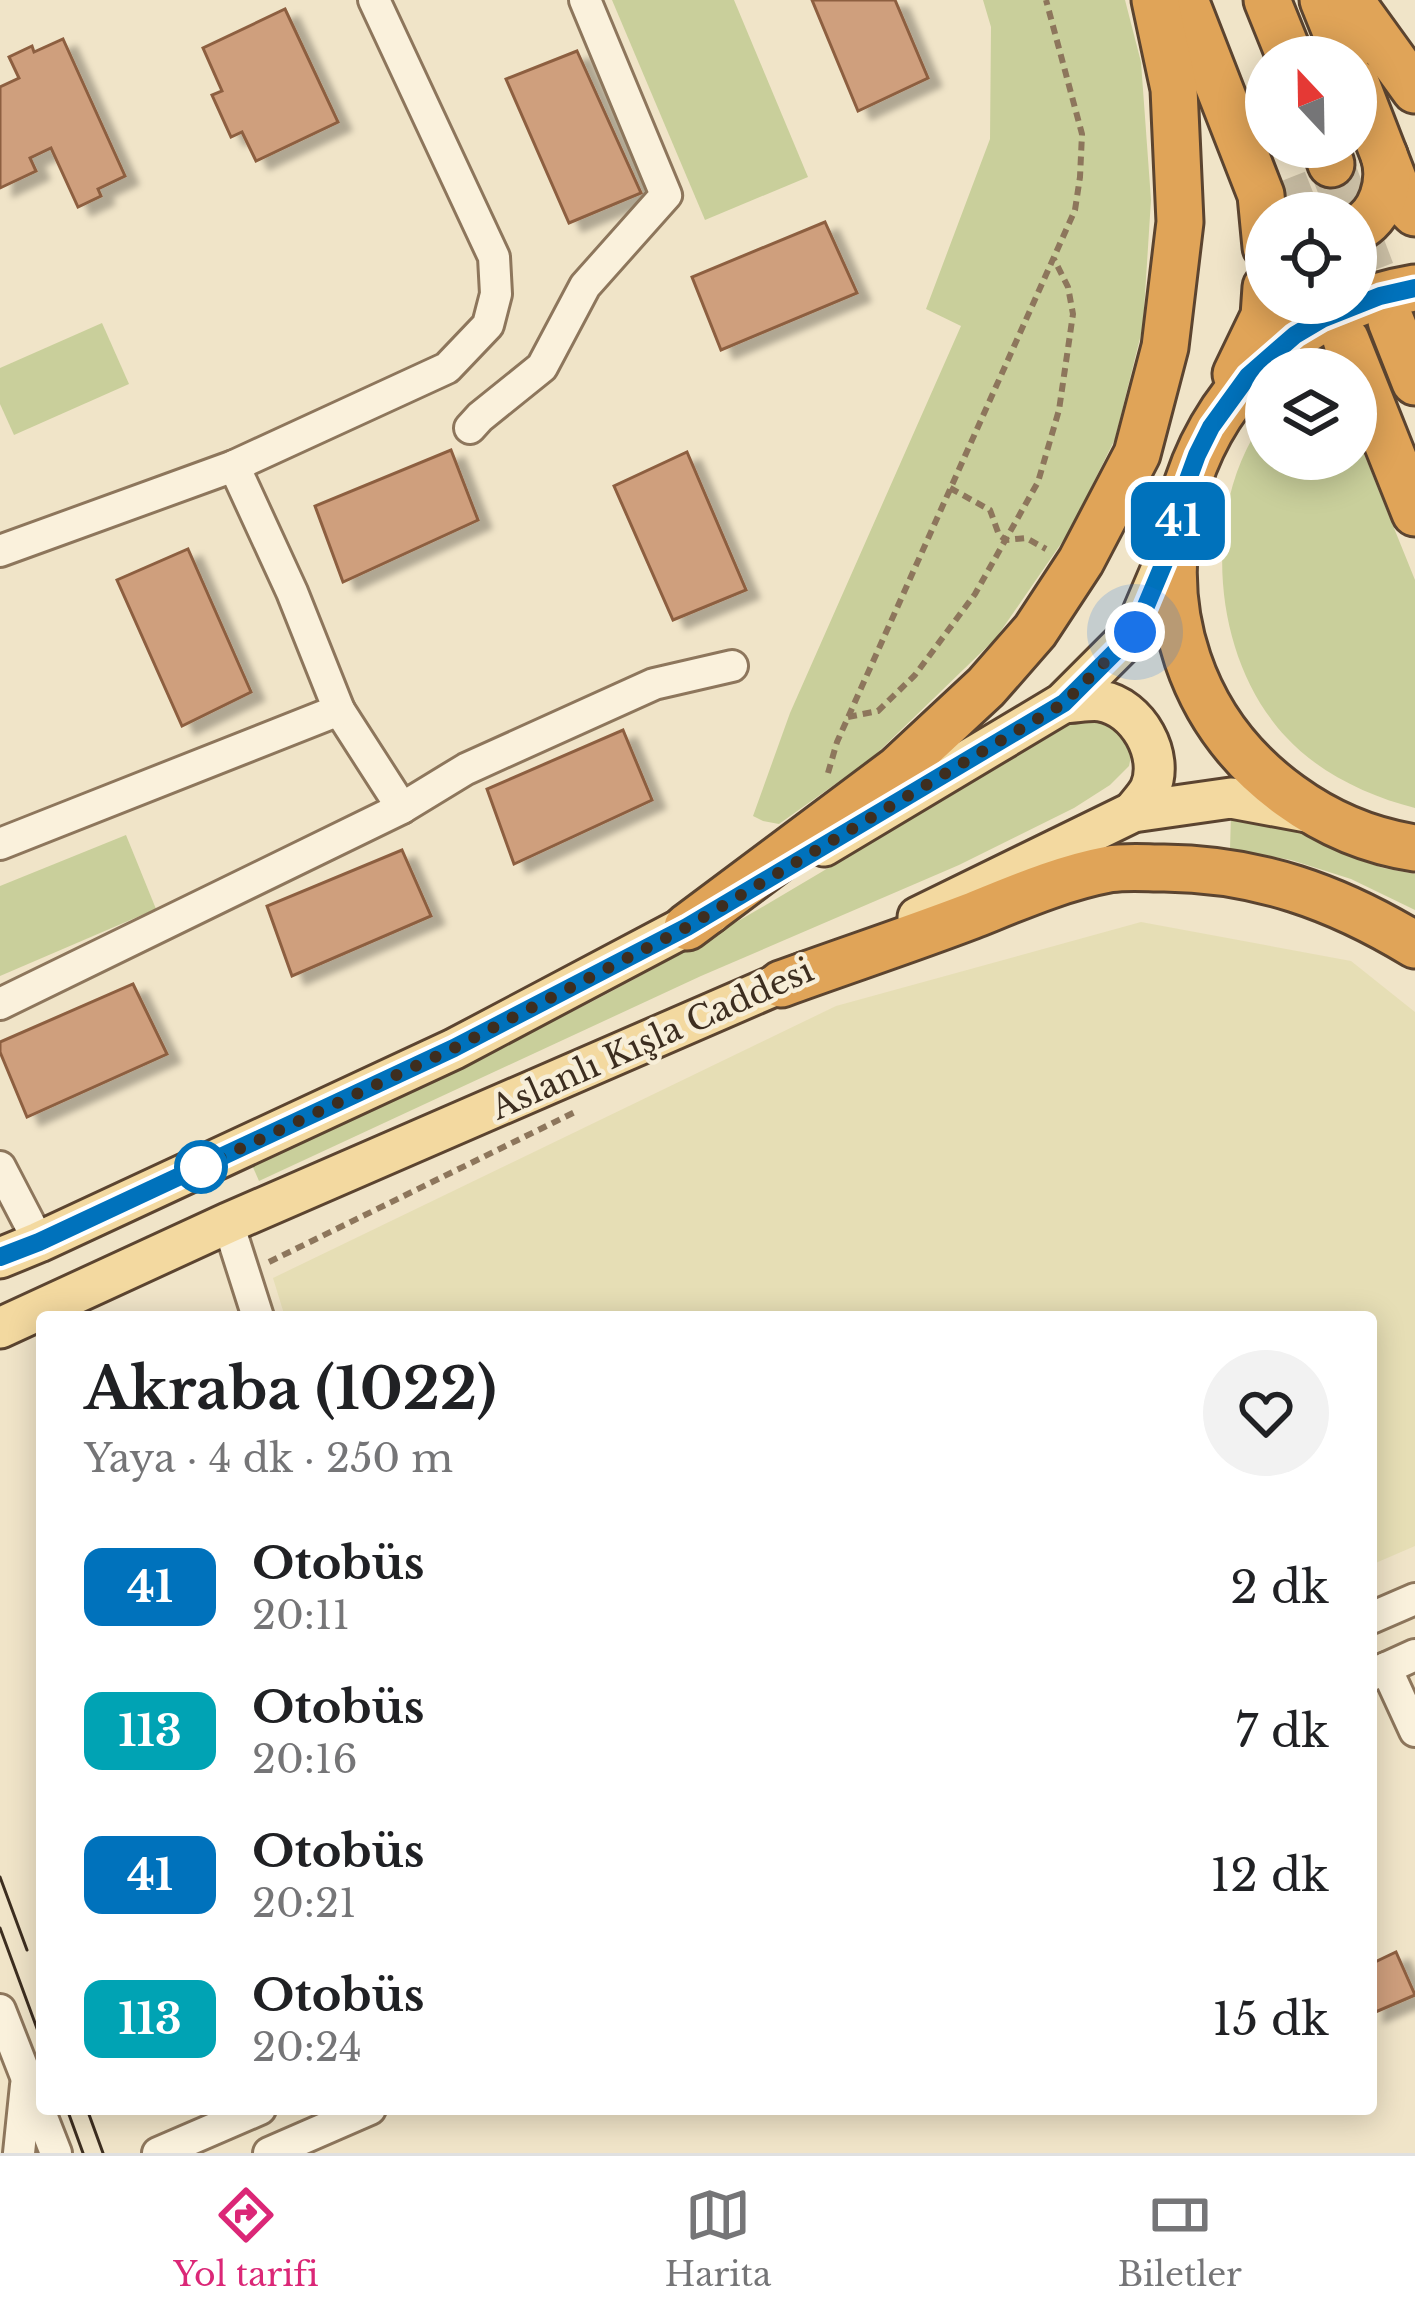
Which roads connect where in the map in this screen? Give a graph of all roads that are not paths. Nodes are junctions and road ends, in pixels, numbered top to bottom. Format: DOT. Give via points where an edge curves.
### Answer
graph roads {
  1 [pos="374,0"];
  2 [pos="585,0"];
  3 [pos="1155,0"];
  4 [pos="1185,0"];
  5 [pos="1214,0"];
  6 [pos="1268,0"];
  7 [pos="1323,0"];
  8 [pos="1350,0"];
  9 [pos="1282,36"];
  10 [pos="1338,36"];
  11 [pos="1245,80"];
  12 [pos="1415,90"];
  13 [pos="1377,134"];
  14 [pos="1382,146"];
  15 [pos="1273,184"];
  16 [pos="1377,206"];
  17 [pos="1415,213"];
  18 [pos="1403,304"];
  19 [pos="1260,324"];
  20 [pos="1346,340"];
  21 [pos="1415,382"];
  22 [pos="470,428"];
  23 [pos="1197,455"];
  24 [pos="234,466"];
  25 [pos="1415,513"];
  26 [pos="1174,539"];
  27 [pos="0,551"];
  28 [pos="732,666"];
  29 [pos="1064,703"];
  30 [pos="339,710"];
  31 [pos="402,808"];
  32 [pos="1133,812"];
  33 [pos="1312,813"];
  34 [pos="0,844"];
  35 [pos="1408,849"];
  36 [pos="687,927"];
  37 [pos="1415,945"];
  38 [pos="781,984"];
  39 [pos="0,1004"];
  40 [pos="0,1167"];
  41 [pos="228,1223"];
  42 [pos="39,1242"];
  43 [pos="0,1258"];
  44 [pos="36,1311"];
  45 [pos="37,1311"];
  46 [pos="256,1311"];
  47 [pos="0,1328"];
  48 [pos="1415,1599"];
  49 [pos="1377,1615"];
  50 [pos="1415,1655"];
  51 [pos="1378,1671"];
  52 [pos="1415,1731"];
  53 [pos="0,2011"];
  54 [pos="27,2079"];
  55 [pos="36,2102"];
  56 [pos="41,2115"];
  57 [pos="246,2115"];
  58 [pos="356,2115"];
  59 [pos="19,2153"];
  60 [pos="56,2153"];
  61 [pos="158,2153"];
  62 [pos="269,2153"];
  1 -- 24 [label="street" via="494,257 488,325 447,368"];
  2 -- 22 [label="street" via="666,195 585,286 542,367"];
  3 -- 36 [label="highway" via="1174,89 1180,222 1165,347 1137,454 1081,561 986,687 898,769"];
  4 -- 15 [label="highway"];
  5 -- 11 [label="highway"];
  6 -- 9 [label="highway"];
  7 -- 10 [label="highway"];
  8 -- 12 [label="highway"];
  13 -- 14 [label="highway"];
  14 -- 16 [label="highway" via="1389,171"];
  14 -- 17 [label="highway" via="1401,199"];
  18 -- 21 [label="highway"];
  18 -- 23 [label="highway" via="1350,306 1295,335 1228,400"];
  19 -- 23 [label="highway"];
  20 -- 25 [label="highway"];
  23 -- 26 [label="highway"];
  24 -- 27 [label="street"];
  24 -- 30 [label="street"];
  26 -- 29 [label="main road" via="1135,632"];
  26 -- 33 [label="highway" via="1174,593 1203,696 1244,755"];
  28 -- 31 [label="street" via="654,684 466,769"];
  29 -- 32 [label="main road" via="1104,701 1140,727 1154,753 1152,787"];
  29 -- 36 [label="main road"];
  30 -- 31 [label="street"];
  30 -- 34 [label="street"];
  31 -- 39 [label="street"];
  32 -- 33 [label="main road, Aslanlı Kışla Caddesi" via="1231,798"];
  32 -- 38 [label="main road, Aslanlı Kışla Caddesi"];
  33 -- 35 [label="highway"];
  36 -- 42 [label="main road" via="454,1048"];
  37 -- 38 [label="highway" via="1336,902 1270,880 1196,868 1114,868"];
  38 -- 41 [label="main road, Aslanlı Kışla Caddesi"];
  40 -- 42 [label="street"];
  41 -- 45 [label="main road, Aslanlı Kışla Caddesi"];
  41 -- 46 [label="street"];
  42 -- 43 [label="main road"];
  44 -- 47 [label="main road, Aslanlı Kışla Caddesi"];
  48 -- 49 [label="street"];
  50 -- 51 [label="street"];
  51 -- 52 [label="street"];
  53 -- 54 [label="street"];
  54 -- 55 [label="street"];
  54 -- 59 [label="street"];
  56 -- 60 [label="street"];
  57 -- 61 [label="street"];
  58 -- 62 [label="street"];
}
